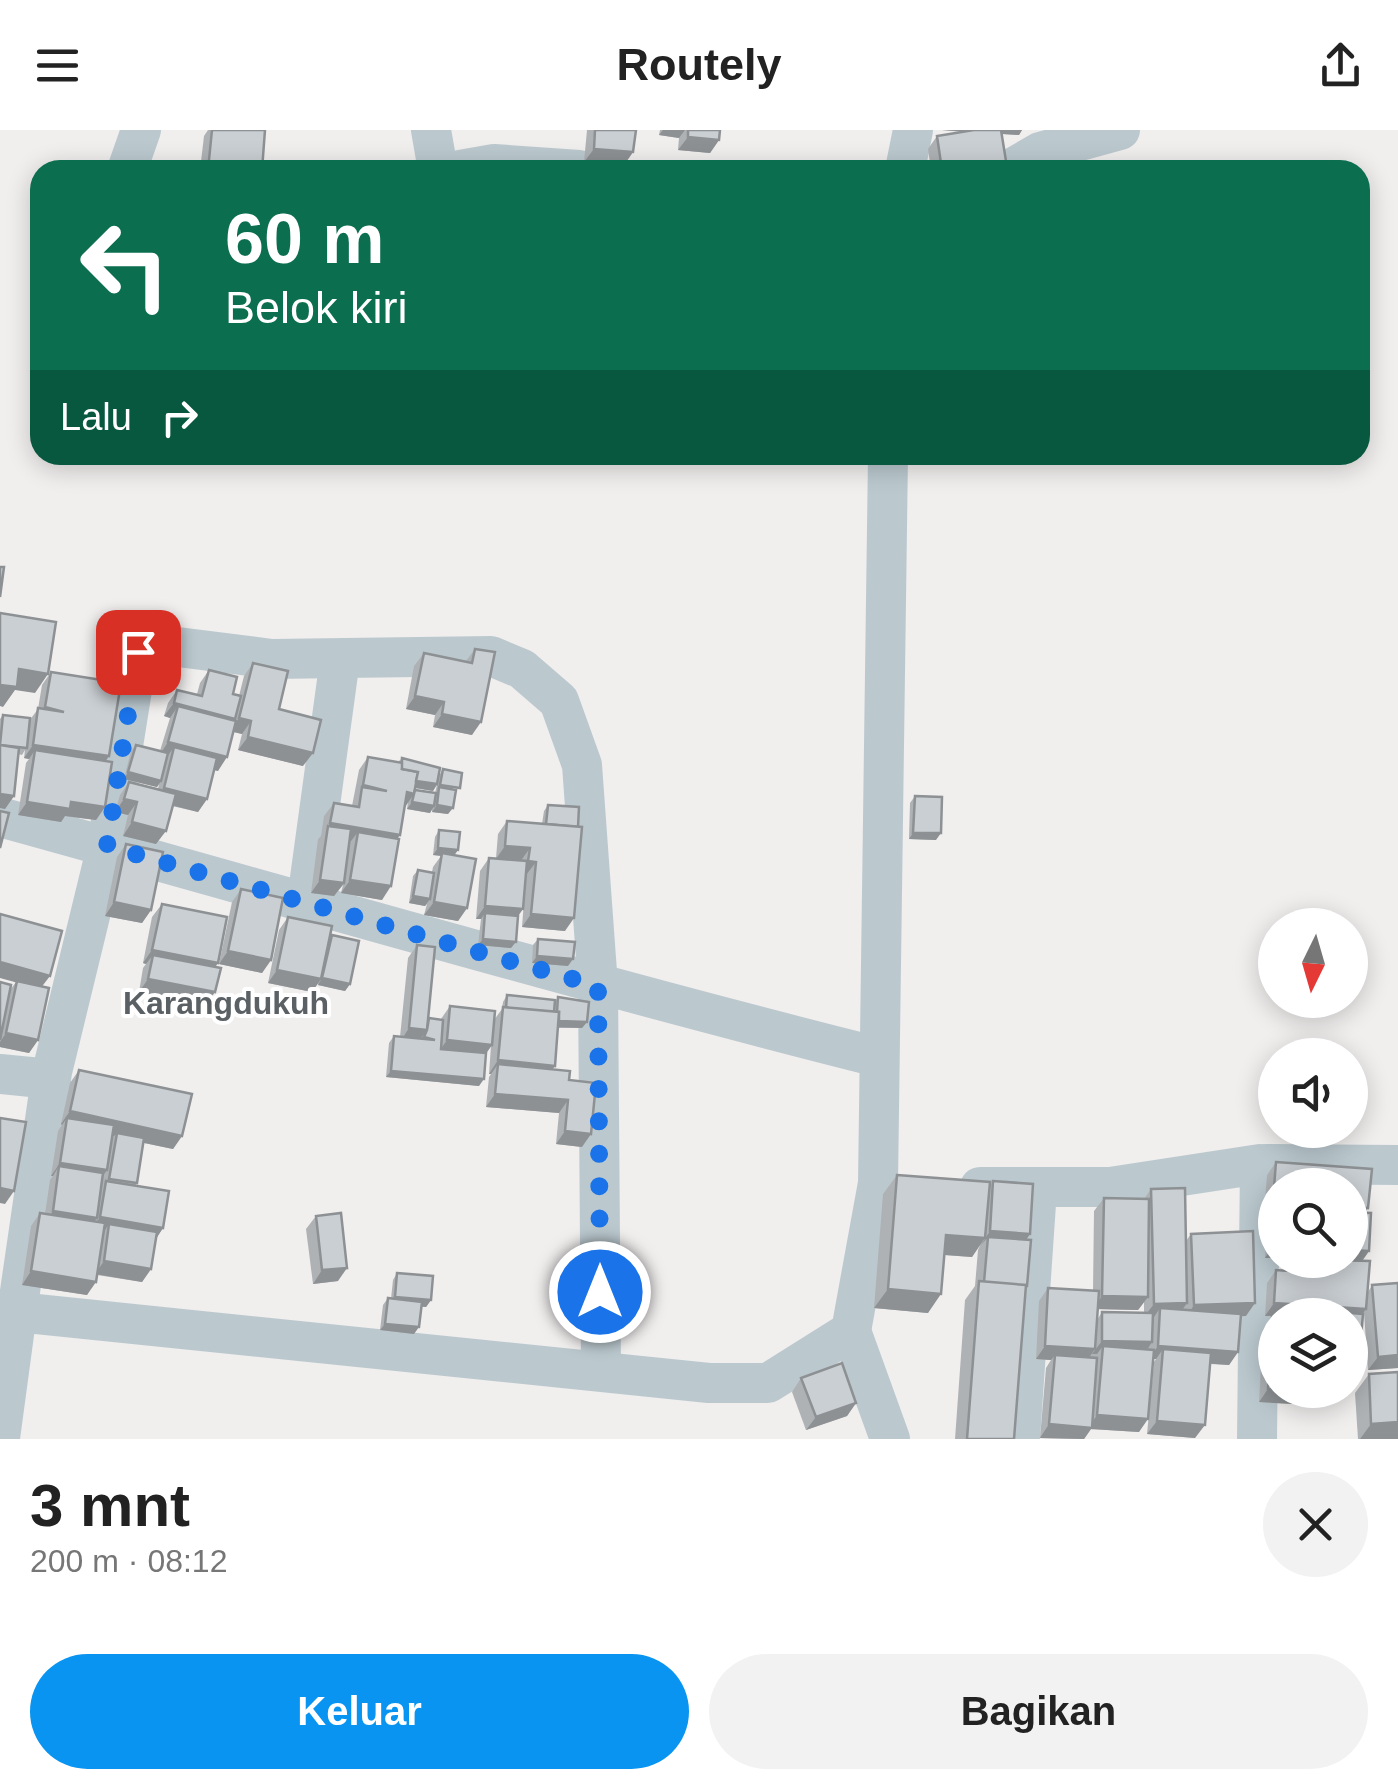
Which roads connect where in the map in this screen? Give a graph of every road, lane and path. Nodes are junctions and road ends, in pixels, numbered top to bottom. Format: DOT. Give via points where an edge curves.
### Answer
graph roads {
  1 [pos="141,130"];
  2 [pos="431,130"];
  3 [pos="913,130"];
  4 [pos="1120,130"];
  5 [pos="130,160"];
  6 [pos="436,160"];
  7 [pos="907,160"];
  8 [pos="1026,160"];
  9 [pos="888,465"];
  10 [pos="340,659"];
  11 [pos="0,817"];
  12 [pos="107,846"];
  13 [pos="306,900"];
  14 [pos="598,986"];
  15 [pos="878,1057"];
  16 [pos="0,1074"];
  17 [pos="51,1079"];
  18 [pos="1260,1164"];
  19 [pos="1398,1165"];
  20 [pos="913,1184"];
  21 [pos="1038,1190"];
  22 [pos="9,1310"];
  23 [pos="851,1331"];
  24 [pos="601,1369"];
  25 [pos="0,1438"];
  26 [pos="890,1439"];
  27 [pos="1020,1439"];
  28 [pos="1257,1439"];
  1 -- 5 [label="street"];
  2 -- 6 [label="street"];
  3 -- 7 [label="street"];
  4 -- 8 [label="street"];
  9 -- 15 [label="street"];
  10 -- 12 [label="street" via="272,659 162,644 138,652"];
  10 -- 13 [label="street"];
  10 -- 14 [label="street" via="491,656 522,670 559,701 582,765"];
  11 -- 12 [label="street"];
  12 -- 13 [label="street"];
  12 -- 17 [label="street"];
  13 -- 14 [label="street"];
  14 -- 15 [label="street"];
  14 -- 24 [label="street"];
  15 -- 20 [label="street"];
  16 -- 17 [label="street"];
  17 -- 22 [label="street"];
  18 -- 19 [label="street"];
  18 -- 21 [label="street" via="1110,1187"];
  18 -- 28 [label="street"];
  20 -- 21 [label="street"];
  20 -- 23 [label="street"];
  21 -- 27 [label="street"];
  22 -- 24 [label="street"];
  22 -- 25 [label="street"];
  23 -- 24 [label="street" via="768,1383"];
  23 -- 26 [label="street"];
}
